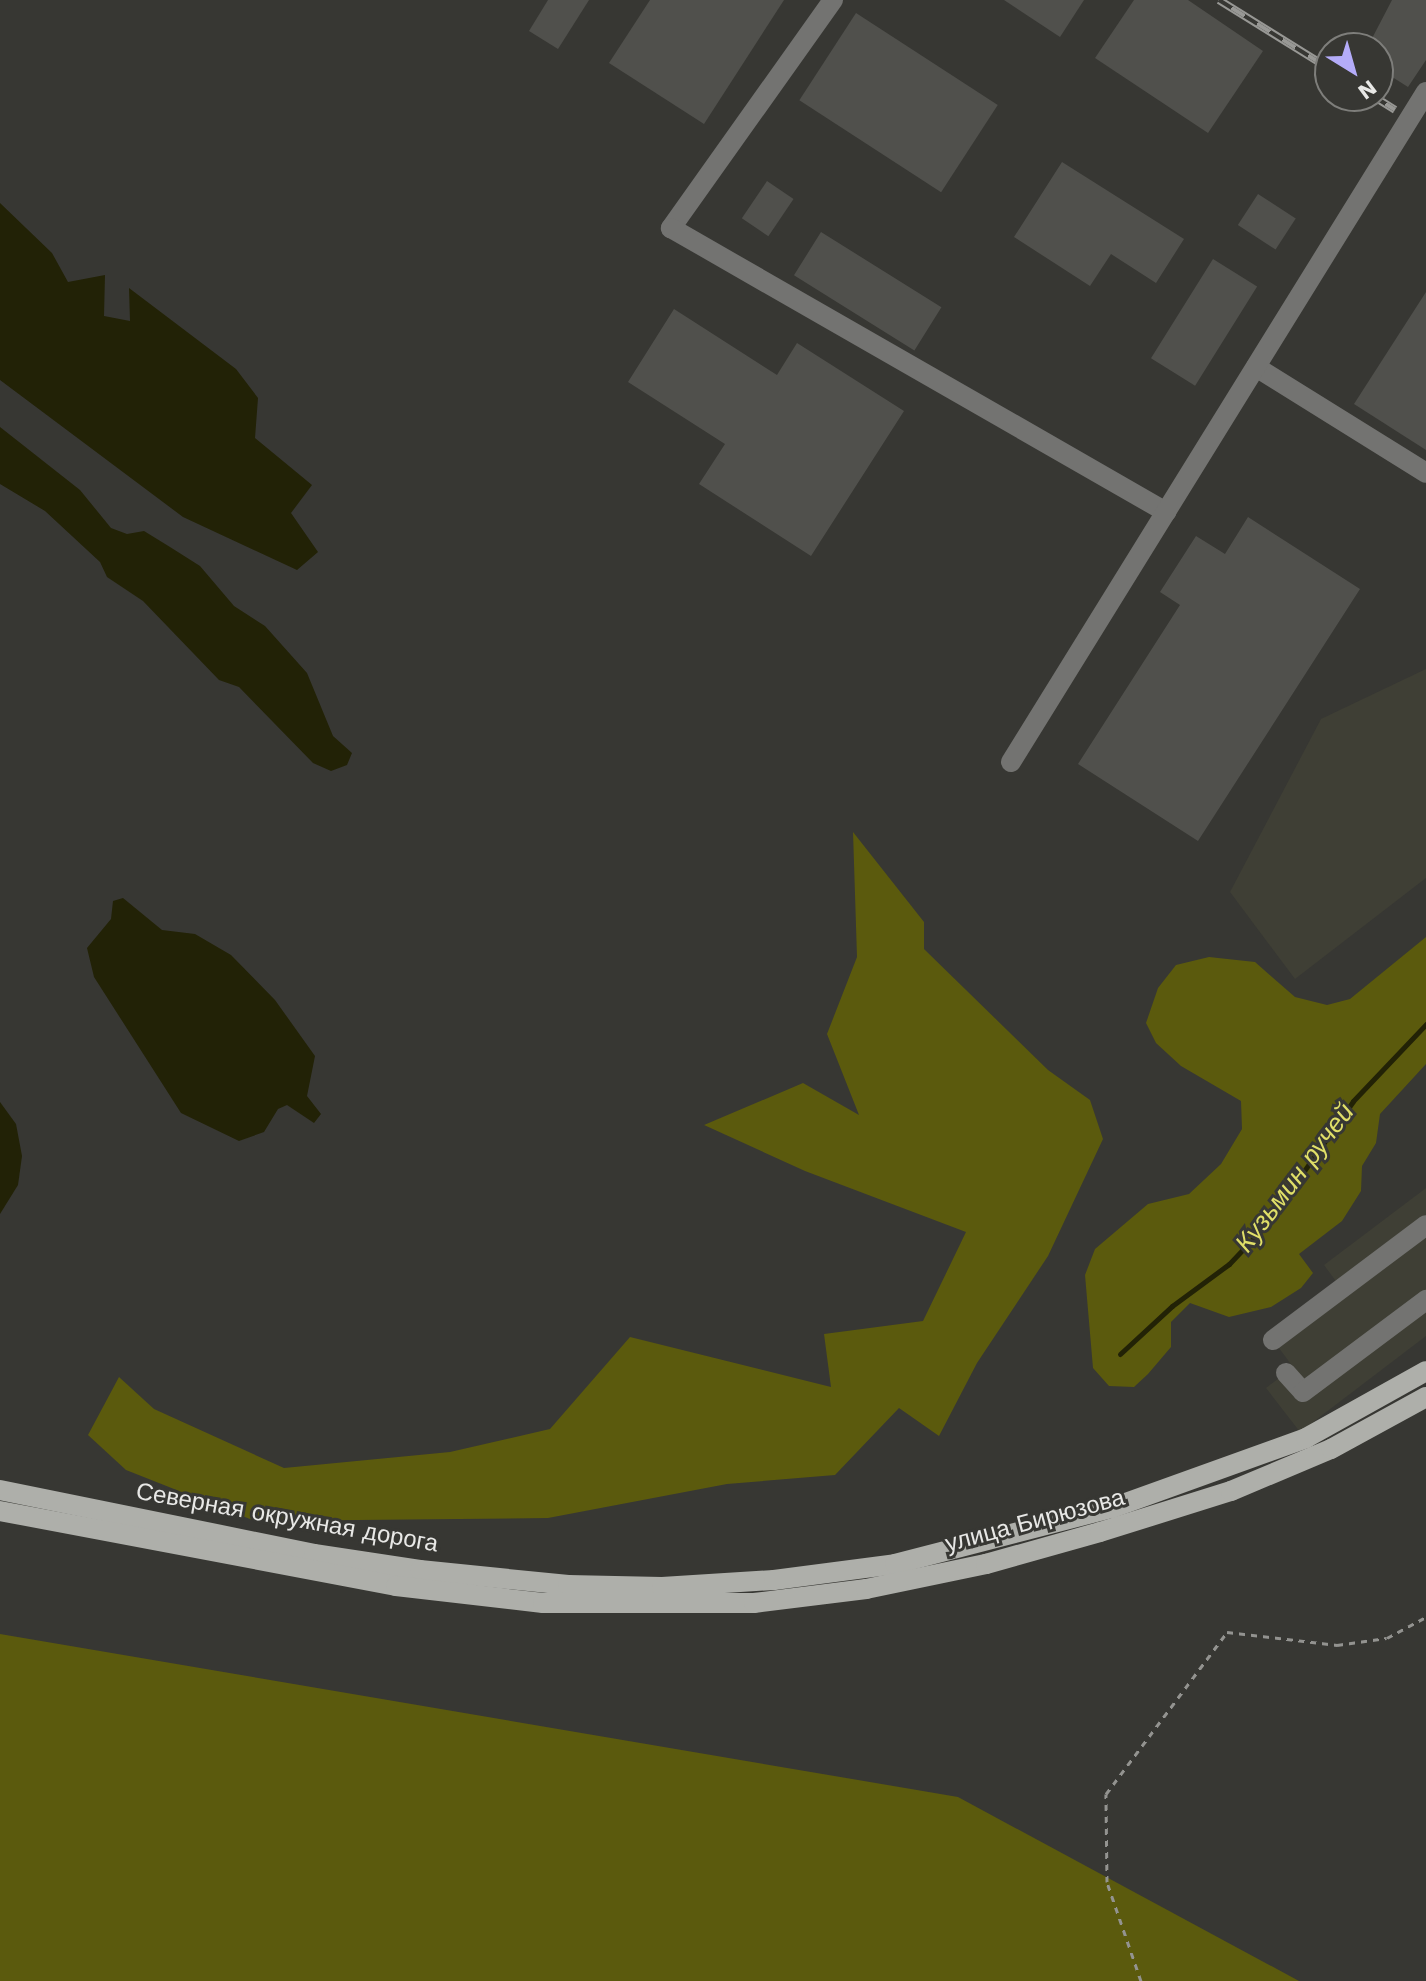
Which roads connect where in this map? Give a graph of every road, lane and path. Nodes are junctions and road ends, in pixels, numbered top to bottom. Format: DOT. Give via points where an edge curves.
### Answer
graph roads {
  1 [pos="833,0"];
  2 [pos="1426,92"];
  3 [pos="1256,367"];
  4 [pos="1426,473"];
  5 [pos="1166,512"];
  6 [pos="1011,762"];
  7 [pos="1426,1225"];
  8 [pos="1426,1300"];
  9 [pos="1273,1340"];
  10 [pos="1426,1371"];
  11 [pos="1286,1373"];
  12 [pos="1426,1397"];
  13 [pos="0,1490"];
  14 [pos="0,1511"];
  15 [pos="662,1587"];
  16 [pos="634,1607"];
  17 [pos="1426,1617"];
  18 [pos="1141,1981"];
  1 -- 5 [label="street" via="671,228"];
  2 -- 3 [label="street"];
  3 -- 4 [label="street"];
  3 -- 5 [label="street"];
  5 -- 6 [label="street"];
  7 -- 9 [label="street"];
  8 -- 11 [label="street" via="1303,1392"];
  10 -- 15 [label="main road, улица Бирюзова" via="1354,1416 1267,1454 1012,1536 895,1564"];
  12 -- 16 [label="main road, улица Бирюзова" via="1331,1449 1231,1491 986,1564 866,1589 754,1603"];
  13 -- 15 [label="main road, Северная окружная дорога" via="314,1554 420,1570 568,1585"];
  14 -- 16 [label="main road, Северная окружная дорога" via="396,1586 543,1603"];
  17 -- 18 [label="path" via="1387,1638 1337,1645 1227,1632 1106,1794 1107,1882"];
}
